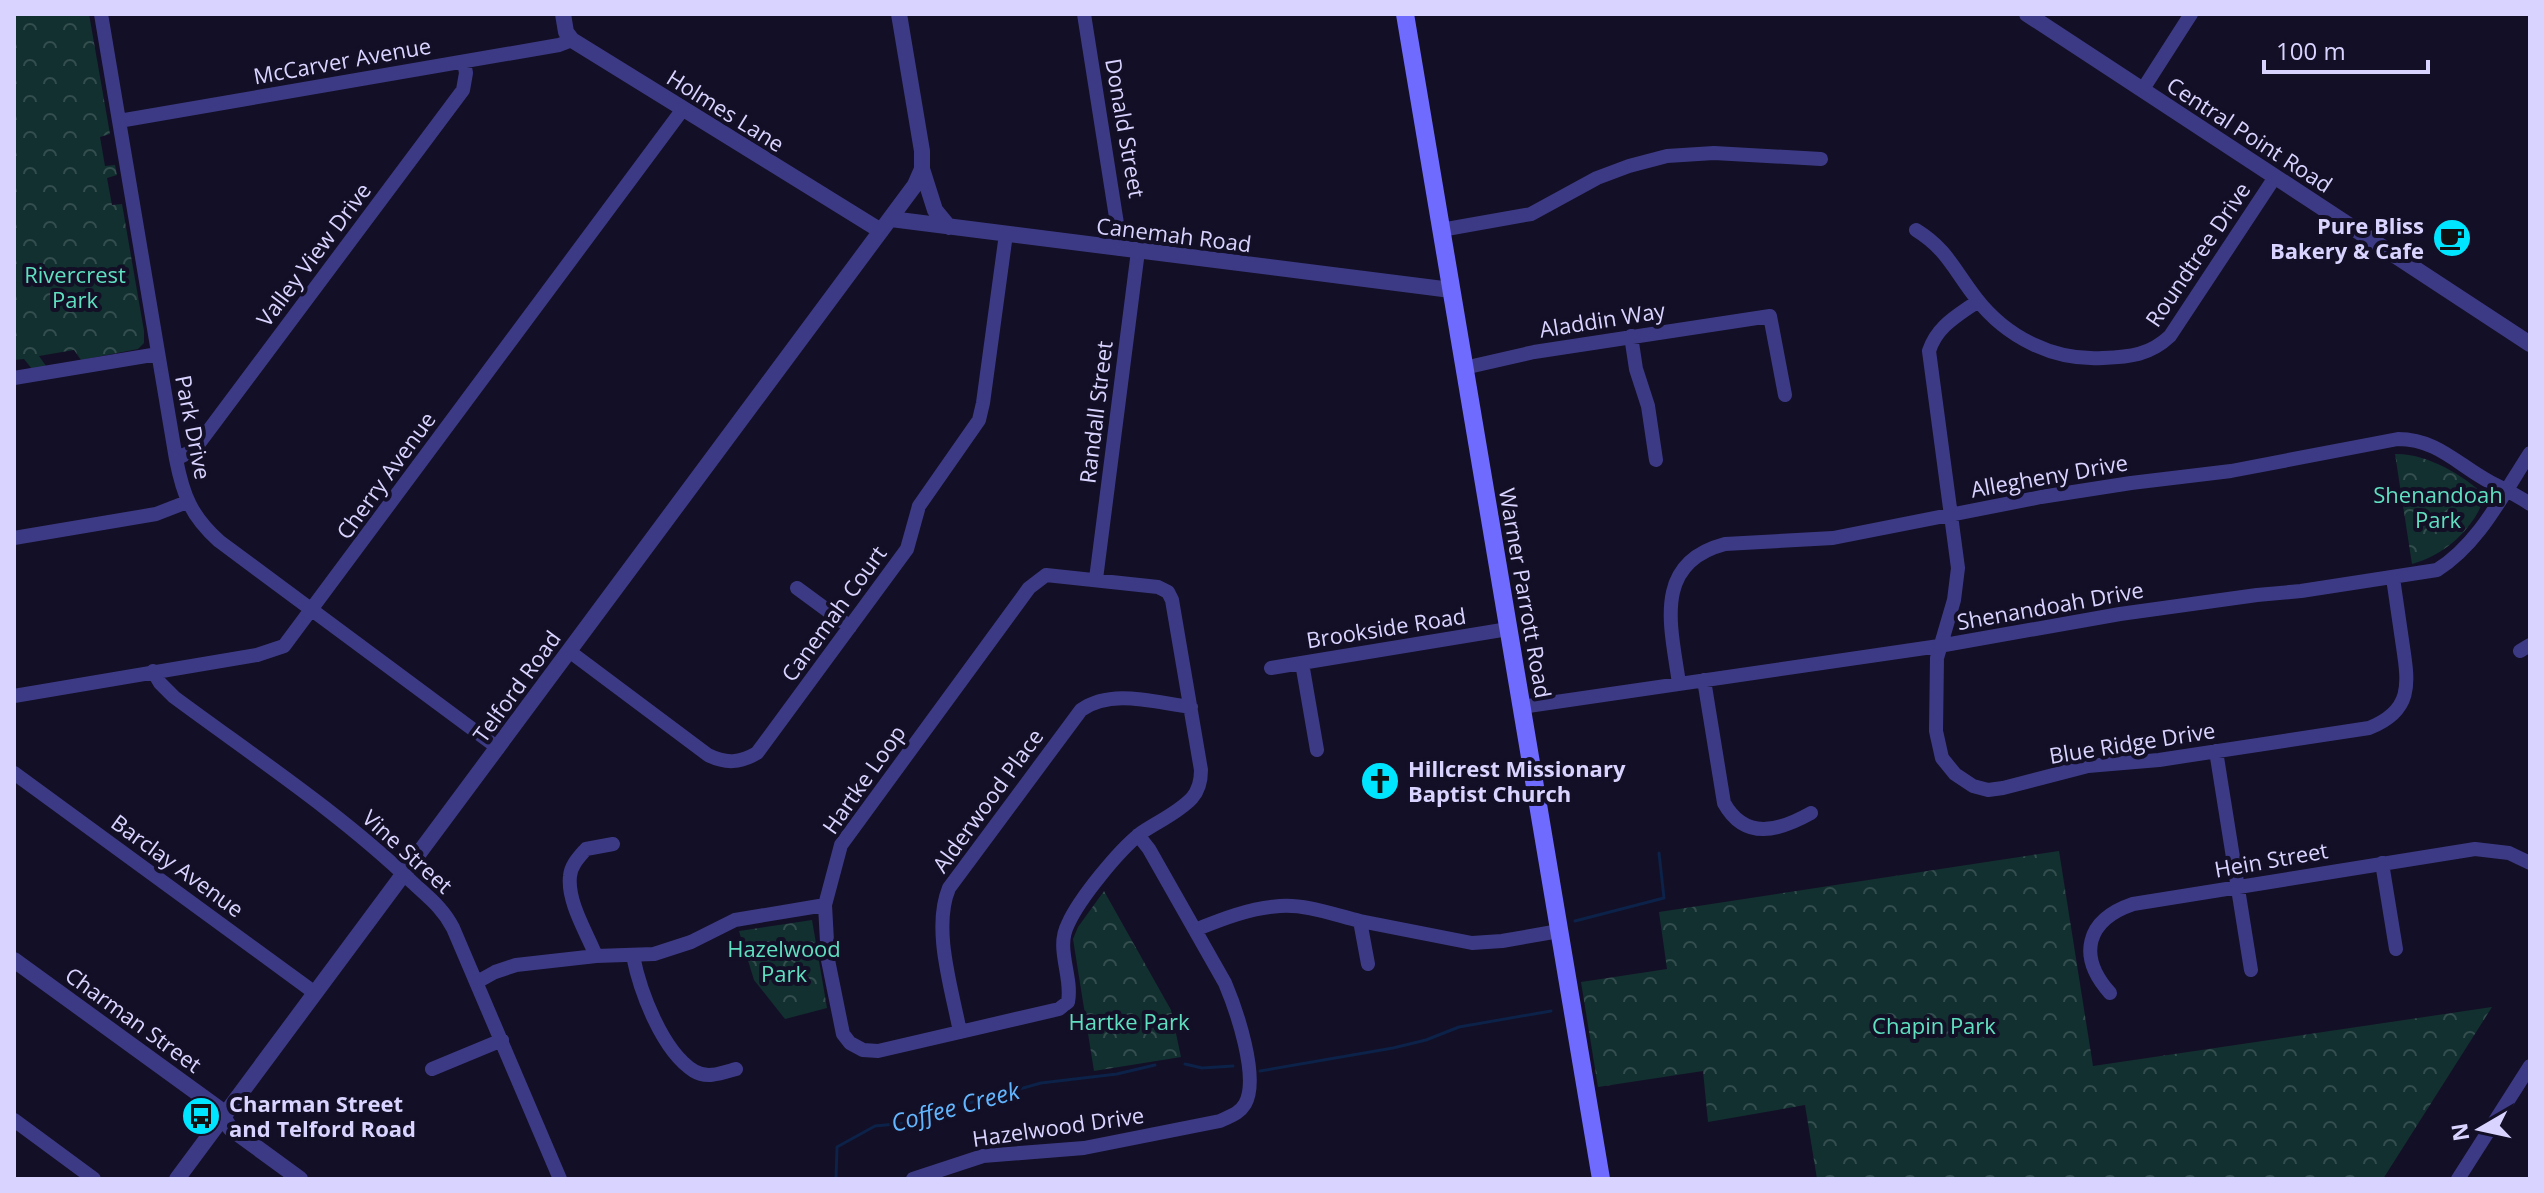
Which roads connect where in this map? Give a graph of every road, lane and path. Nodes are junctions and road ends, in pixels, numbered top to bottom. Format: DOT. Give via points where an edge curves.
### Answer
graph roads {
  1 [pos="101,14"];
  2 [pos="563,14"];
  3 [pos="899,14"];
  4 [pos="1084,14"];
  5 [pos="1405,14"];
  6 [pos="2191,14"];
  7 [pos="2035,16"];
  8 [pos="572,40"];
  9 [pos="464,62"];
  10 [pos="2143,89"];
  11 [pos="683,109"];
  12 [pos="119,121"];
  13 [pos="1821,159"];
  14 [pos="922,169"];
  15 [pos="2275,177"];
  16 [pos="886,225"];
  17 [pos="949,227"];
  18 [pos="1441,230"];
  19 [pos="1916,230"];
  20 [pos="1006,234"];
  21 [pos="1130,250"];
  22 [pos="1451,290"];
  23 [pos="1978,301"];
  24 [pos="1631,336"];
  25 [pos="2530,344"];
  26 [pos="158,354"];
  27 [pos="1464,368"];
  28 [pos="14,378"];
  29 [pos="1785,395"];
  30 [pos="2530,453"];
  31 [pos="176,459"];
  32 [pos="1656,460"];
  33 [pos="2506,488"];
  34 [pos="187,502"];
  35 [pos="2530,504"];
  36 [pos="1952,515"];
  37 [pos="14,538"];
  38 [pos="2393,578"];
  39 [pos="1096,579"];
  40 [pos="797,588"];
  41 [pos="312,610"];
  42 [pos="850,627"];
  43 [pos="1508,629"];
  44 [pos="1939,646"];
  45 [pos="569,651"];
  46 [pos="1302,663"];
  47 [pos="1271,668"];
  48 [pos="153,671"];
  49 [pos="1704,680"];
  50 [pos="1679,683"];
  51 [pos="14,696"];
  52 [pos="1191,707"];
  53 [pos="1521,707"];
  54 [pos="498,748"];
  55 [pos="1317,750"];
  56 [pos="2216,751"];
  57 [pos="14,773"];
  58 [pos="1811,813"];
  59 [pos="1138,835"];
  60 [pos="613,844"];
  61 [pos="2382,863"];
  62 [pos="2530,863"];
  63 [pos="405,874"];
  64 [pos="2237,885"];
  65 [pos="825,905"];
  66 [pos="1360,921"];
  67 [pos="1195,930"];
  68 [pos="1559,931"];
  69 [pos="2396,949"];
  70 [pos="596,956"];
  71 [pos="633,956"];
  72 [pos="14,960"];
  73 [pos="1368,964"];
  74 [pos="2251,970"];
  75 [pos="477,982"];
  76 [pos="315,993"];
  77 [pos="2110,993"];
  78 [pos="960,1032"];
  79 [pos="502,1040"];
  80 [pos="2530,1066"];
  81 [pos="432,1069"];
  82 [pos="736,1069"];
  83 [pos="223,1117"];
  84 [pos="14,1120"];
  85 [pos="94,1179"];
  86 [pos="177,1179"];
  87 [pos="300,1179"];
  88 [pos="560,1179"];
  89 [pos="913,1179"];
  90 [pos="1601,1179"];
  91 [pos="2458,1179"];
  1 -- 12 [label="street, Park Drive"];
  2 -- 8 [label="street"];
  3 -- 14 [label="street"];
  4 -- 21 [label="street, Donald Street"];
  5 -- 18 [label="main road, Warner Parrott Road"];
  6 -- 10 [label="street"];
  7 -- 10 [label="street, Central Point Road"];
  8 -- 9 [label="street, McCarver Avenue"];
  8 -- 11 [label="street, Holmes Lane"];
  9 -- 12 [label="street, McCarver Avenue"];
  9 -- 31 [label="street, Valley View Drive" via="463,90 194,450"];
  10 -- 15 [label="street, Central Point Road"];
  11 -- 16 [label="street, Holmes Lane"];
  11 -- 41 [label="street, Cherry Avenue"];
  12 -- 26 [label="street, Park Drive"];
  13 -- 18 [label="street" via="1667,156 1597,178 1531,214"];
  14 -- 16 [label="street, Telford Road"];
  14 -- 17 [label="street" via="935,210"];
  15 -- 23 [label="street, Roundtree Drive" via="2170,336 2151,351 2089,359 2051,352 2010,331"];
  15 -- 25 [label="street, Central Point Road"];
  16 -- 17 [label="street, Canemah Road"];
  16 -- 45 [label="street, Telford Road"];
  17 -- 20 [label="street, Canemah Road"];
  18 -- 22 [label="main road, Warner Parrott Road"];
  19 -- 23 [label="street, Roundtree Drive" via="1947,255"];
  20 -- 21 [label="street, Canemah Road"];
  20 -- 42 [label="street, Canemah Court" via="979,420 919,506 907,549"];
  21 -- 22 [label="street, Canemah Road"];
  21 -- 39 [label="street, Randall Street"];
  22 -- 27 [label="main road, Warner Parrott Road"];
  23 -- 36 [label="street, Blue Ridge Drive" via="1941,328 1929,351"];
  24 -- 27 [label="street, Aladdin Way"];
  24 -- 29 [label="street, Aladdin Way" via="1770,316"];
  24 -- 32 [label="street"];
  26 -- 28 [label="street"];
  26 -- 31 [label="street, Park Drive"];
  27 -- 43 [label="main road, Warner Parrott Road"];
  30 -- 33 [label="street, Shenandoah Drive"];
  31 -- 34 [label="street, Park Drive"];
  33 -- 35 [label="street, Allegheny Drive"];
  33 -- 36 [label="street, Allegheny Drive" via="2438,447 2398,439"];
  33 -- 38 [label="street, Shenandoah Drive" via="2455,559 2437,570"];
  34 -- 37 [label="street" via="156,514"];
  34 -- 41 [label="street, Park Drive" via="219,541"];
  36 -- 44 [label="street, Blue Ridge Drive" via="1957,584"];
  36 -- 50 [label="street, Allegheny Drive" via="1833,538 1725,544 1701,553 1681,572 1670,598"];
  38 -- 44 [label="street, Shenandoah Drive" via="2120,614"];
  38 -- 56 [label="street, Blue Ridge Drive" via="2408,683 2393,715 2369,728"];
  39 -- 52 [label="street, Hartke Loop" via="1168,592"];
  39 -- 65 [label="street, Hartke Loop" via="1046,575 1029,588 851,828"];
  40 -- 42 [label="street"];
  41 -- 48 [label="street, Cherry Avenue" via="284,646 270,652"];
  41 -- 54 [label="street, Park Drive"];
  42 -- 45 [label="street, Canemah Court" via="757,753 734,762 708,755"];
  43 -- 46 [label="street, Brookside Road"];
  43 -- 53 [label="main road, Warner Parrott Road"];
  44 -- 49 [label="street, Shenandoah Drive"];
  44 -- 56 [label="street, Blue Ridge Drive" via="1937,746 1955,774 1973,786 2003,788 2088,766"];
  45 -- 54 [label="street, Telford Road"];
  46 -- 47 [label="street, Brookside Road"];
  46 -- 55 [label="street"];
  48 -- 51 [label="street, Cherry Avenue"];
  48 -- 63 [label="street, Vine Street" via="174,697"];
  49 -- 50 [label="street, Shenandoah Drive"];
  49 -- 58 [label="street" via="1730,814 1758,830 1791,824"];
  50 -- 53 [label="street, Shenandoah Drive"];
  52 -- 59 [label="street, Hartke Loop" via="1199,787 1187,802"];
  52 -- 78 [label="street, Alderwood Place" via="1112,698 1081,710 949,888 941,915"];
  53 -- 68 [label="main road, Warner Parrott Road"];
  54 -- 63 [label="street, Telford Road"];
  56 -- 64 [label="street"];
  57 -- 76 [label="street, Barclay Avenue"];
  59 -- 67 [label="street, Hazelwood Drive"];
  59 -- 78 [label="street, Hartke Loop" via="1068,922 1062,946 1068,1002 1059,1009"];
  60 -- 70 [label="street" via="586,849 570,875 571,893"];
  61 -- 62 [label="street, Hein Street" via="2492,849"];
  61 -- 64 [label="street, Hein Street"];
  61 -- 69 [label="street"];
  63 -- 75 [label="street, Vine Street" via="448,918"];
  63 -- 76 [label="street, Telford Road"];
  64 -- 74 [label="street"];
  64 -- 77 [label="street, Hein Street" via="2133,904 2103,919 2090,944 2091,959 2098,980"];
  65 -- 71 [label="street" via="735,920 677,948"];
  65 -- 78 [label="street, Hartke Loop" via="828,960 841,1027 850,1043 878,1051"];
  66 -- 67 [label="street" via="1281,906 1236,914"];
  66 -- 68 [label="street" via="1472,943"];
  66 -- 73 [label="street"];
  67 -- 89 [label="street, Hazelwood Drive" via="1225,983 1241,1031 1250,1086 1237,1114 1084,1148 983,1156"];
  68 -- 90 [label="main road, Warner Parrott Road"];
  70 -- 71 [label="street"];
  70 -- 75 [label="street" via="516,965"];
  71 -- 82 [label="street" via="646,1001 679,1057 695,1072 715,1076"];
  72 -- 83 [label="street, Charman Street" via="218,1108"];
  75 -- 79 [label="street, Vine Street"];
  76 -- 83 [label="street, Telford Road"];
  79 -- 81 [label="street"];
  79 -- 88 [label="street, Vine Street"];
  80 -- 91 [label="street"];
  83 -- 86 [label="street, Telford Road"];
  83 -- 87 [label="street, Charman Street" via="230,1128"];
  84 -- 85 [label="street"];
}
